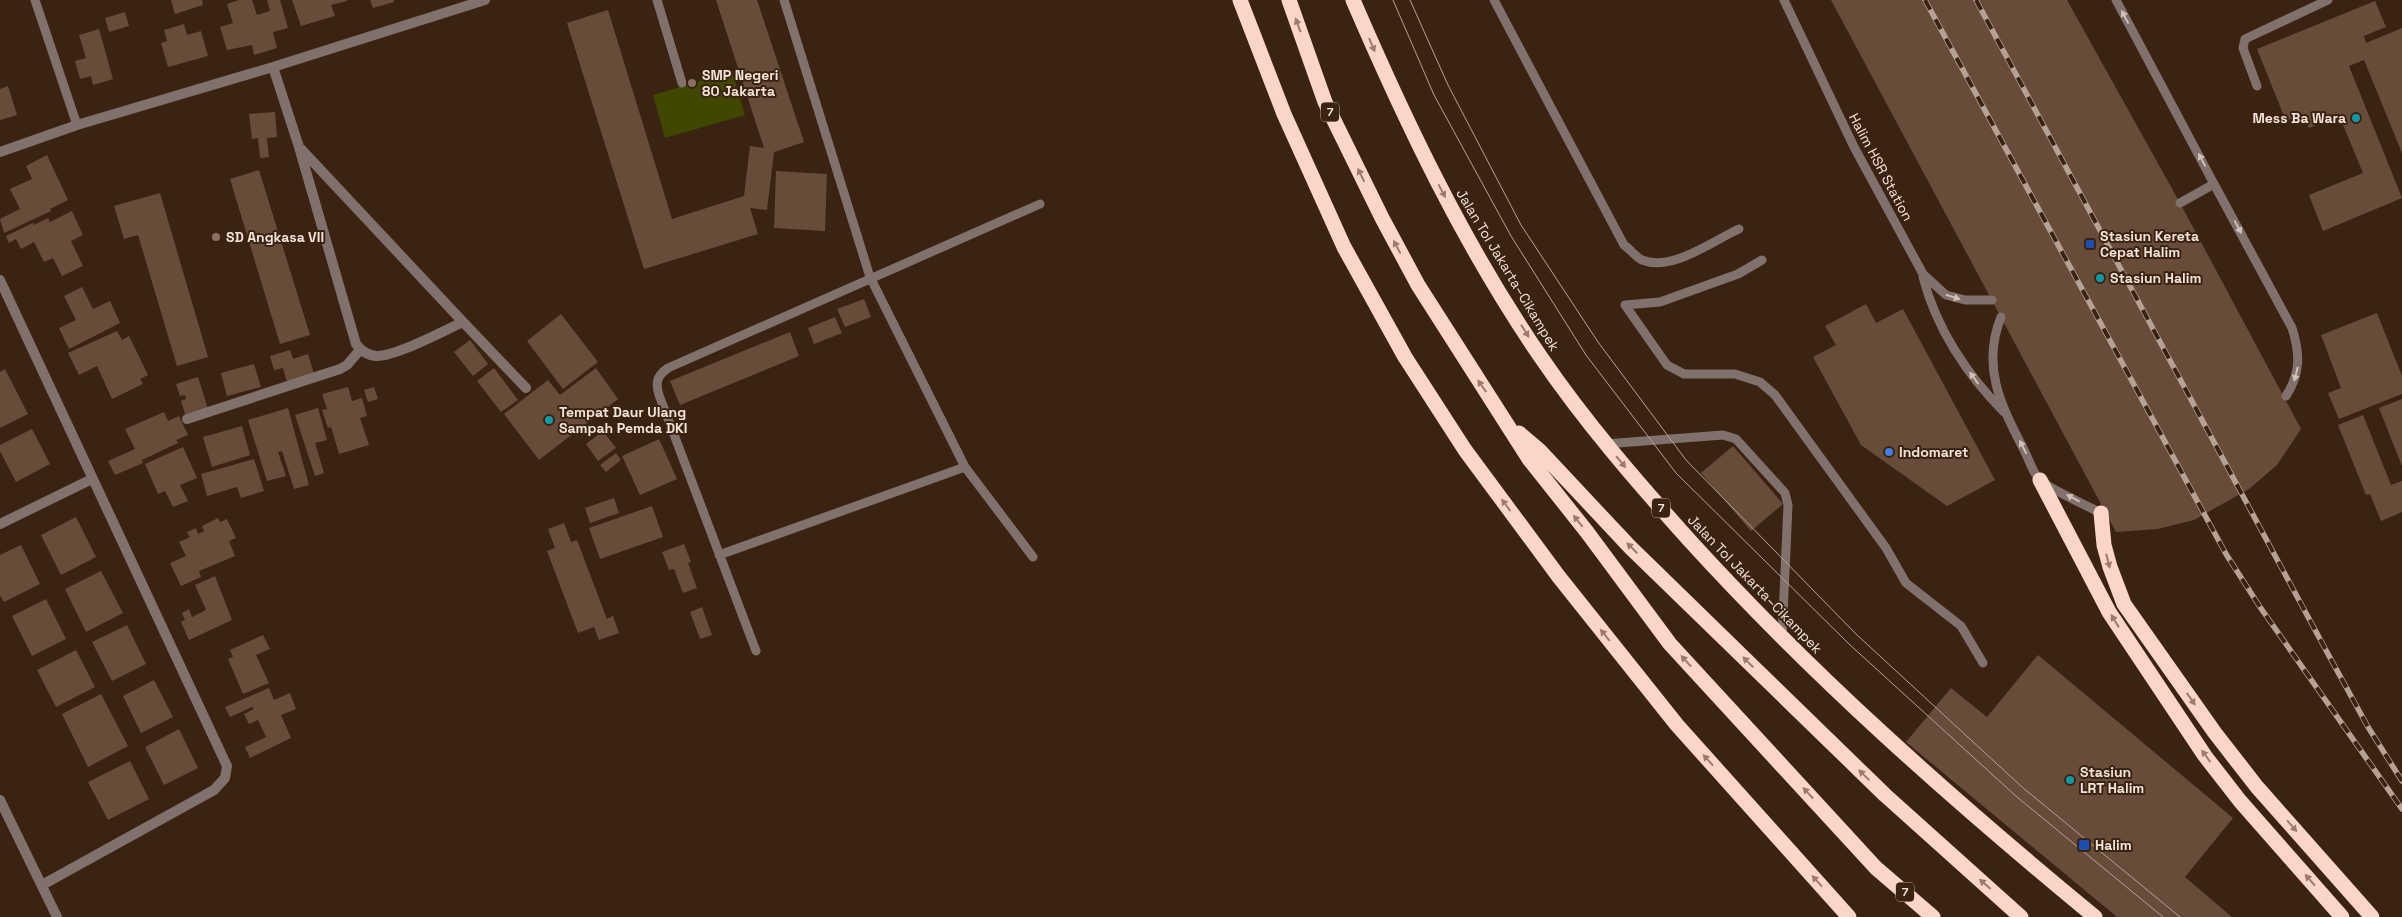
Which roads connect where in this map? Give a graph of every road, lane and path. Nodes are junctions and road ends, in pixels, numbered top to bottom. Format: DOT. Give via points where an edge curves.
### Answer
graph roads {
  1 [pos="35,0"];
  2 [pos="485,0"];
  3 [pos="657,0"];
  4 [pos="784,0"];
  5 [pos="1240,0"];
  6 [pos="1289,0"];
  7 [pos="1353,0"];
  8 [pos="1494,0"];
  9 [pos="1784,0"];
  10 [pos="2116,0"];
  11 [pos="2328,0"];
  12 [pos="273,67"];
  13 [pos="682,84"];
  14 [pos="2257,86"];
  15 [pos="77,125"];
  16 [pos="299,147"];
  17 [pos="0,152"];
  18 [pos="2214,184"];
  19 [pos="2180,202"];
  20 [pos="1040,204"];
  21 [pos="1740,229"];
  22 [pos="1762,260"];
  23 [pos="1923,274"];
  24 [pos="870,277"];
  25 [pos="0,280"];
  26 [pos="1992,300"];
  27 [pos="2001,317"];
  28 [pos="463,322"];
  29 [pos="360,350"];
  30 [pos="526,388"];
  31 [pos="2286,396"];
  32 [pos="2006,414"];
  33 [pos="187,419"];
  34 [pos="1510,426"];
  35 [pos="1605,444"];
  36 [pos="966,467"];
  37 [pos="92,479"];
  38 [pos="2040,480"];
  39 [pos="2103,512"];
  40 [pos="0,524"];
  41 [pos="719,555"];
  42 [pos="1033,557"];
  43 [pos="1782,639"];
  44 [pos="756,651"];
  45 [pos="1983,663"];
  46 [pos="0,800"];
  47 [pos="42,886"];
  48 [pos="57,917"];
  49 [pos="1849,917"];
  50 [pos="1933,917"];
  51 [pos="2021,917"];
  52 [pos="2096,917"];
  53 [pos="2342,917"];
  54 [pos="2372,917"];
  1 -- 15 [label="lane"];
  2 -- 12 [label="street"];
  3 -- 13 [label="lane"];
  4 -- 24 [label="lane"];
  49 -- 5 [label="highway, one-way" via="1677,725 1559,577 1465,450 1405,357 1344,247 1284,114"];
  34 -- 6 [label="highway, 7, one-way" via="1462,357 1382,218 1325,102"];
  7 -- 35 [label="highway, Jalan Tol Jakarta–Cikampek / 7, one-way" via="1413,135 1463,232 1539,355"];
  8 -- 21 [label="lane" via="1624,244 1641,259 1660,264 1679,259"];
  9 -- 23 [label="lane, Halim HSR Station" via="1854,147"];
  18 -- 10 [label="lane, one-way"];
  11 -- 14 [label="lane" via="2245,39 2243,48"];
  12 -- 15 [label="street"];
  12 -- 16 [label="street"];
  15 -- 17 [label="street"];
  16 -- 28 [label="street"];
  16 -- 29 [label="street"];
  18 -- 19 [label="lane"];
  18 -- 31 [label="lane, one-way" via="2297,342 2298,370 2294,385"];
  20 -- 24 [label="lane"];
  22 -- 45 [label="lane" via="1738,274 1660,302 1625,305 1667,364 1684,374 1735,374 1760,382 1775,395 1886,548 1906,583 1961,626"];
  23 -- 26 [label="lane, Halim HSR Station, one-way" via="1946,295 1965,300"];
  32 -- 23 [label="lane, one-way" via="1987,395 1960,357 1937,316"];
  24 -- 36 [label="lane"];
  24 -- 41 [label="lane" via="668,368 659,376 656,382 659,395"];
  25 -- 37 [label="street"];
  27 -- 32 [label="lane" via="1993,341 1992,361"];
  28 -- 29 [label="street" via="385,355 370,355"];
  28 -- 30 [label="street"];
  29 -- 33 [label="street" via="340,368"];
  38 -- 32 [label="lane, one-way"];
  50 -- 34 [label="highway, 7, one-way" via="1876,868 1670,644 1529,458"];
  51 -- 34 [label="highway, 7, one-way" via="1885,795 1630,547 1539,450"];
  35 -- 43 [label="highway, Jalan Tol Jakarta–Cikampek / 7, one-way"];
  35 -- 43 [label="lane" via="1723,435 1736,439 1784,493 1788,505"];
  36 -- 41 [label="lane"];
  36 -- 42 [label="lane"];
  37 -- 40 [label="street"];
  37 -- 47 [label="street" via="223,754 227,772 223,782 209,794"];
  39 -- 38 [label="lane, one-way"];
  53 -- 38 [label="highway, one-way" via="2240,801 2205,756 2109,612"];
  39 -- 54 [label="highway, one-way" via="2104,545 2124,604 2214,733 2257,787"];
  41 -- 44 [label="lane"];
  43 -- 52 [label="highway, Jalan Tol Jakarta–Cikampek / 7" via="1941,787"];
  46 -- 47 [label="street"];
  47 -- 48 [label="street"];
}
